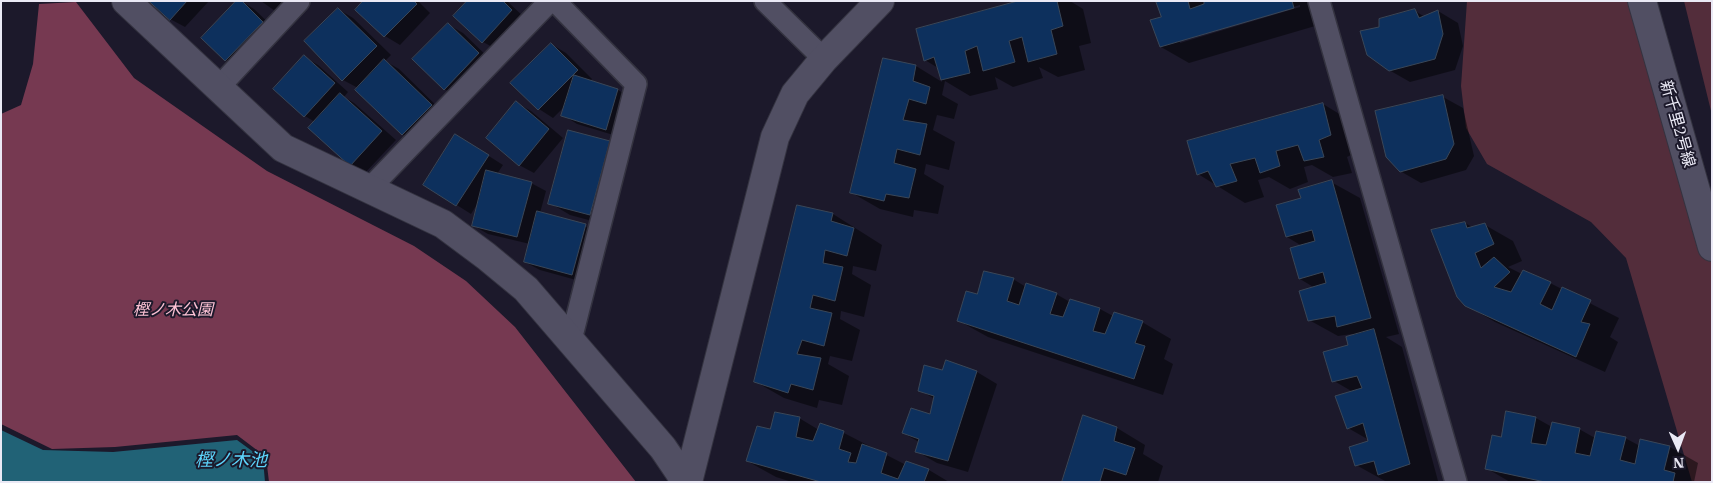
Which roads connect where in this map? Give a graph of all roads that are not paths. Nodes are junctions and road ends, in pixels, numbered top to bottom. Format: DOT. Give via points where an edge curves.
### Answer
graph roads {
  1 [pos="126,1"];
  2 [pos="299,1"];
  3 [pos="550,1"];
  4 [pos="555,1"];
  5 [pos="765,1"];
  6 [pos="880,1"];
  7 [pos="1319,1"];
  8 [pos="1642,1"];
  9 [pos="824,59"];
  10 [pos="219,87"];
  11 [pos="369,190"];
  12 [pos="1712,247"];
  13 [pos="571,340"];
  14 [pos="687,482"];
  15 [pos="1456,482"];
  1 -- 10 [label="street"];
  2 -- 10 [label="street"];
  3 -- 11 [label="street"];
  4 -- 13 [label="street" via="636,84"];
  5 -- 9 [label="street"];
  6 -- 9 [label="street"];
  7 -- 15 [label="street"];
  8 -- 12 [label="street, 新千里2号線"];
  9 -- 14 [label="street" via="795,94 775,137"];
  10 -- 11 [label="street" via="283,148"];
  11 -- 13 [label="street" via="443,224 526,289"];
  13 -- 14 [label="street" via="663,448"];
}
